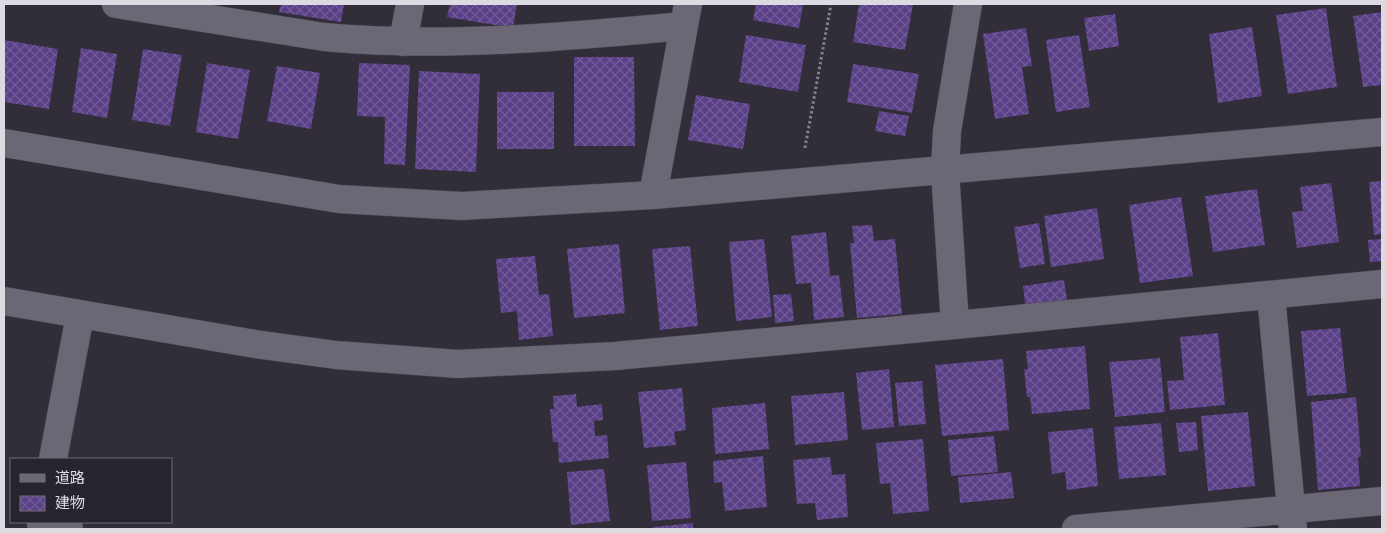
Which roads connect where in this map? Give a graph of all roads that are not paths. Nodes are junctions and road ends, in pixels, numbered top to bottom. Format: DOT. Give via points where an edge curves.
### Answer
graph roads {
  1 [pos="410,4"];
  2 [pos="968,4"];
  3 [pos="130,5"];
  4 [pos="686,15"];
  5 [pos="403,42"];
  6 [pos="1382,132"];
  7 [pos="4,143"];
  8 [pos="945,172"];
  9 [pos="653,196"];
  10 [pos="1382,284"];
  11 [pos="1271,295"];
  12 [pos="4,301"];
  13 [pos="80,315"];
  14 [pos="955,325"];
  15 [pos="53,458"];
  16 [pos="1382,501"];
  17 [pos="1292,519"];
  18 [pos="41,525"];
  19 [pos="69,529"];
  20 [pos="1076,529"];
  1 -- 5 [label="street"];
  2 -- 8 [label="street" via="947,131"];
  3 -- 5 [label="street" via="324,37"];
  4 -- 5 [label="street" via="542,38"];
  4 -- 9 [label="street"];
  6 -- 8 [label="street"];
  7 -- 9 [label="street" via="339,199 462,206"];
  8 -- 9 [label="street"];
  8 -- 14 [label="street"];
  10 -- 11 [label="street"];
  11 -- 14 [label="street"];
  11 -- 17 [label="street"];
  12 -- 13 [label="street"];
  13 -- 14 [label="street" via="336,355 458,364 615,356"];
  13 -- 15 [label="street"];
  16 -- 17 [label="street"];
  17 -- 20 [label="street"];
  18 -- 19 [label="street"];
}
